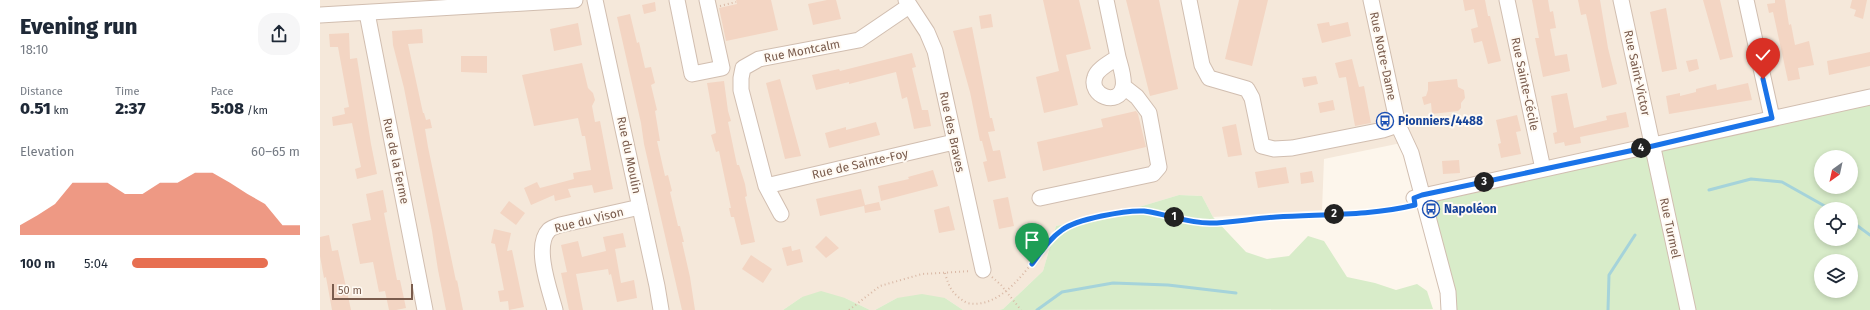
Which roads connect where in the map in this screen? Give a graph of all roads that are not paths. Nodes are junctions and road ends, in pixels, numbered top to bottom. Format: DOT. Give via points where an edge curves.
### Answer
graph roads {
  1 [pos="575,0"];
  2 [pos="595,0"];
  3 [pos="677,0"];
  4 [pos="1106,0"];
  5 [pos="1189,0"];
  6 [pos="1371,0"];
  7 [pos="1507,0"];
  8 [pos="1622,0"];
  9 [pos="1746,0"];
  10 [pos="711,3"];
  11 [pos="908,3"];
  12 [pos="367,13"];
  13 [pos="320,15"];
  14 [pos="1118,57"];
  15 [pos="1123,86"];
  16 [pos="1870,97"];
  17 [pos="1772,118"];
  18 [pos="1400,130"];
  19 [pos="954,142"];
  20 [pos="1653,146"];
  21 [pos="1543,169"];
  22 [pos="766,186"];
  23 [pos="1040,198"];
  24 [pos="1417,199"];
  25 [pos="640,207"];
  26 [pos="781,214"];
  27 [pos="983,270"];
  28 [pos="426,310"];
  29 [pos="555,310"];
  30 [pos="661,310"];
  31 [pos="1444,310"];
  32 [pos="1449,310"];
  33 [pos="1688,310"];
  1 -- 12 [label="street"];
  2 -- 25 [label="street, Rue du Moulin"];
  3 -- 10 [label="street" via="692,74 722,68"];
  4 -- 14 [label="street"];
  5 -- 18 [label="street" via="1202,65 1209,78 1247,89 1252,98 1262,146 1274,149 1292,148 1383,130"];
  6 -- 18 [label="street, Rue Notre-Dame"];
  7 -- 21 [label="street, Rue Sainte-Cécile"];
  8 -- 20 [label="street, Rue Saint-Victor"];
  9 -- 17 [label="street"];
  11 -- 19 [label="street, Rue des Braves" via="927,32 935,51"];
  11 -- 22 [label="street, Rue Montcalm" via="859,40 758,59 743,68 742,90"];
  12 -- 13 [label="street"];
  12 -- 28 [label="street, Rue de la Ferme"];
  14 -- 15 [label="street"];
  14 -- 15 [label="street" via="1097,72 1094,87 1100,95 1110,98 1120,94"];
  15 -- 23 [label="street" via="1137,97 1149,113 1159,167 1153,174"];
  16 -- 17 [label="street"];
  17 -- 20 [label="street"];
  18 -- 24 [label="street, Rue Notre-Dame" via="1411,153"];
  19 -- 22 [label="street, Rue de Sainte-Foy"];
  19 -- 27 [label="street, Rue des Braves"];
  20 -- 21 [label="street"];
  20 -- 33 [label="street, Rue Turmel"];
  21 -- 24 [label="street"];
  22 -- 26 [label="street, Rue Montcalm"];
  24 -- 31 [label="street, Rue Notre-Dame"];
  24 -- 32 [label="street, Rue Notre-Dame" via="1448,292"];
  25 -- 29 [label="street, Rue du Vison" via="560,225 549,230 542,246 542,256"];
  25 -- 30 [label="street, Rue du Moulin"];
}
